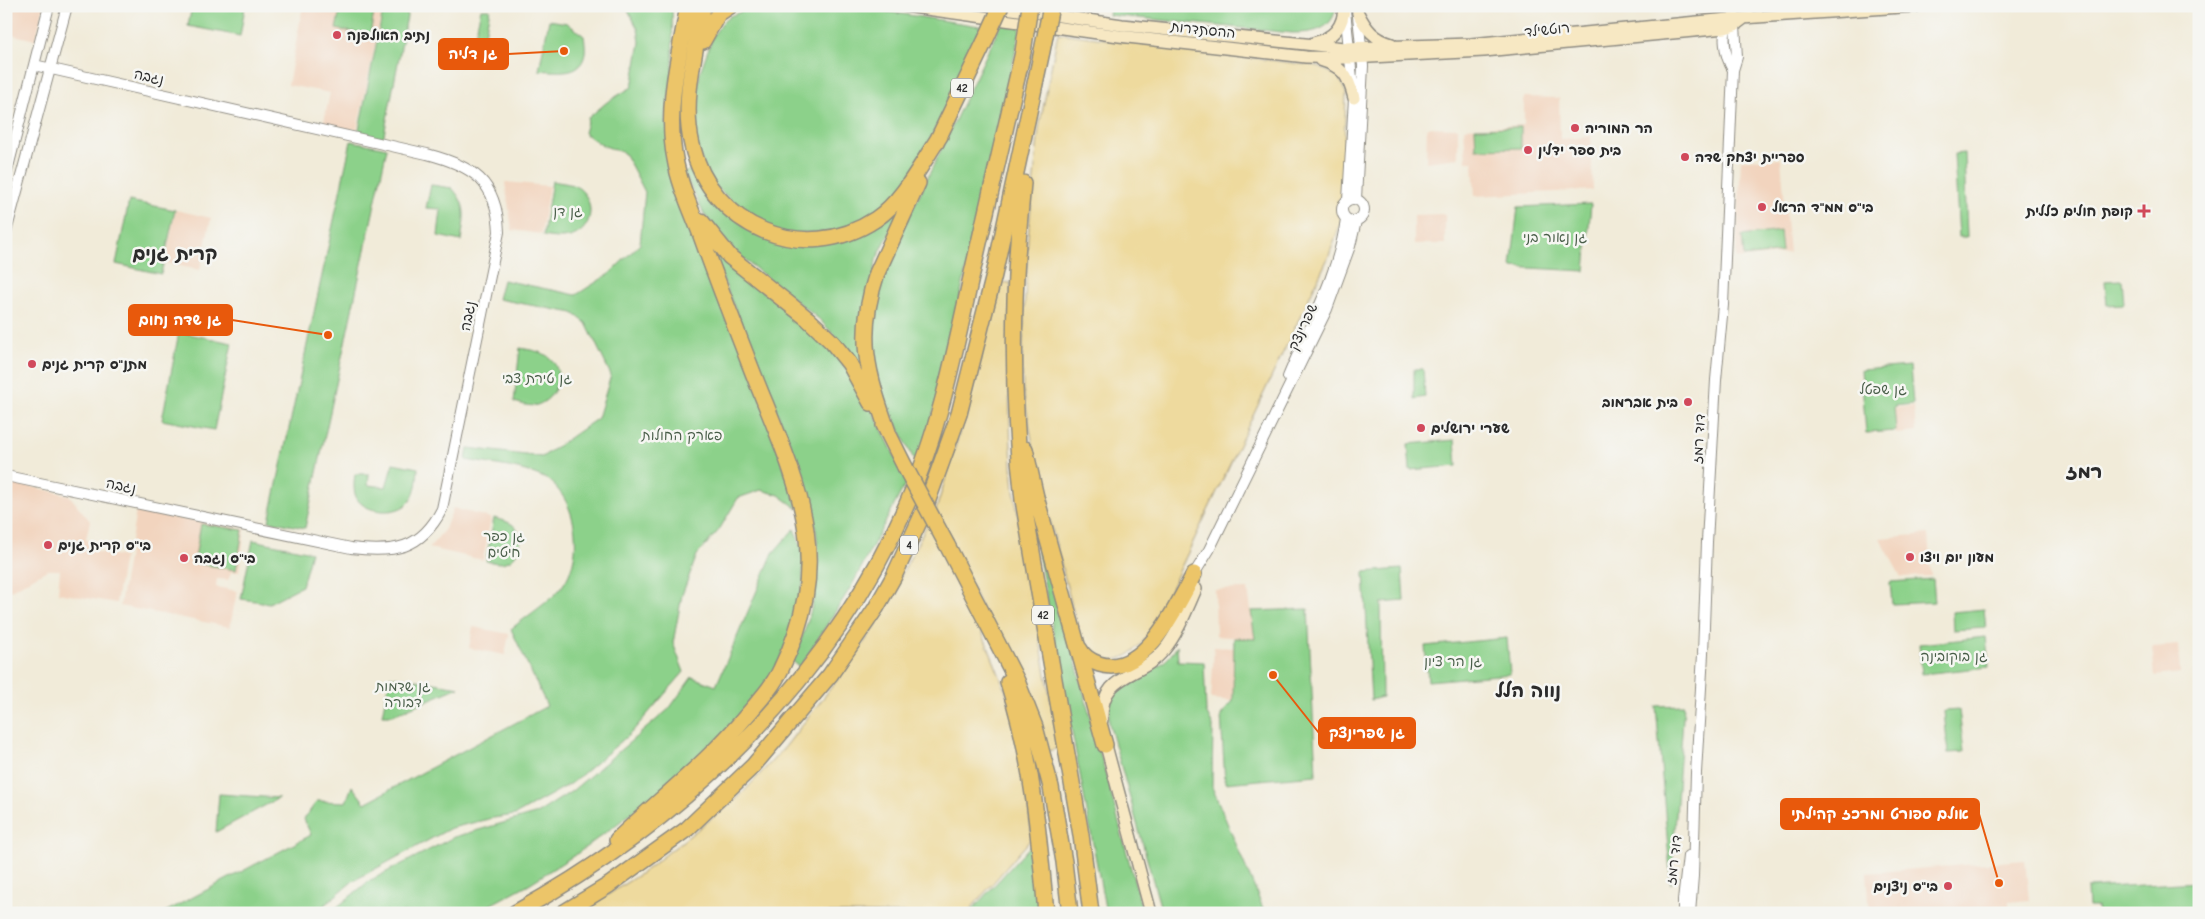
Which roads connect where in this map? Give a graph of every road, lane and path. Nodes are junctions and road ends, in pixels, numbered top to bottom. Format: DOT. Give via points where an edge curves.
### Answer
graph roads {
  1 [pos="49,6"];
  2 [pos="67,6"];
  3 [pos="678,6"];
  4 [pos="688,6"];
  5 [pos="703,6"];
  6 [pos="730,6"];
  7 [pos="905,6"];
  8 [pos="991,6"];
  9 [pos="1001,6"];
  10 [pos="1030,6"];
  11 [pos="1051,6"];
  12 [pos="1344,6"];
  13 [pos="1916,6"];
  14 [pos="1358,10"];
  15 [pos="1733,22"];
  16 [pos="1302,44"];
  17 [pos="1406,46"];
  18 [pos="1356,53"];
  19 [pos="1306,57"];
  20 [pos="677,64"];
  21 [pos="34,65"];
  22 [pos="694,68"];
  23 [pos="50,69"];
  24 [pos="1354,98"];
  25 [pos="1030,114"];
  26 [pos="940,136"];
  27 [pos="6,175"];
  28 [pos="684,188"];
  29 [pos="1352,200"];
  30 [pos="1351,220"];
  31 [pos="6,232"];
  32 [pos="1014,394"];
  33 [pos="888,432"];
  34 [pos="6,472"];
  35 [pos="6,476"];
  36 [pos="51,485"];
  37 [pos="1209,550"];
  38 [pos="1195,581"];
  39 [pos="983,617"];
  40 [pos="1074,636"];
  41 [pos="1105,745"];
  42 [pos="1694,810"];
  43 [pos="577,878"];
  44 [pos="515,913"];
  45 [pos="563,913"];
  46 [pos="1046,913"];
  47 [pos="1070,913"];
  48 [pos="1091,913"];
  49 [pos="1151,913"];
  50 [pos="1684,913"];
  51 [pos="1690,913"];
  1 -- 21 [label="street"];
  2 -- 23 [label="street"];
  3 -- 20 [label="highway"];
  4 -- 20 [label="highway"];
  5 -- 22 [label="highway"];
  6 -- 22 [label="highway" via="718,14 709,28"];
  7 -- 19 [label="main road, ההסתדרות" via="1119,36"];
  8 -- 16 [label="main road, ההסתדרות" via="1122,25"];
  9 -- 26 [label="highway, 42, bridge"];
  10 -- 43 [label="highway, 4, bridge" via="1023,52 941,407 908,504 880,558 833,635 756,731 706,781"];
  11 -- 25 [label="highway, 4, bridge"];
  12 -- 16 [label="main road" via="1340,25 1334,34 1319,42"];
  12 -- 18 [label="street"];
  13 -- 15 [label="main road, רוטשילד"];
  14 -- 17 [label="main road" via="1366,28 1375,37"];
  14 -- 18 [label="street"];
  15 -- 17 [label="main road, רוטשילד"];
  15 -- 18 [label="main road, רוטשילד" via="1484,52"];
  15 -- 42 [label="street, דוד רמז" via="1727,54 1733,70 1723,304 1715,399"];
  16 -- 18 [label="main road, ההסתדרות"];
  17 -- 18 [label="main road, רוטשילד"];
  18 -- 19 [label="main road, ההסתדרות"];
  18 -- 24 [label="street"];
  18 -- 29 [label="street"];
  19 -- 24 [label="main road" via="1339,68 1347,77"];
  20 -- 28 [label="highway" via="672,91 672,131 677,168"];
  21 -- 23 [label="street, נגבה"];
  21 -- 27 [label="street"];
  22 -- 26 [label="highway" via="689,100 690,132 695,157 705,181 735,215 778,236 824,239 846,234 876,219 902,193"];
  23 -- 31 [label="street"];
  23 -- 36 [label="street, נגבה" via="456,162 477,176 492,194 499,232 442,509 429,531 412,543 390,550 351,548"];
  24 -- 29 [label="street"];
  25 -- 32 [label="highway, 42" via="1018,250"];
  25 -- 45 [label="highway, 4" via="959,414 924,511 876,608 830,675 746,772 680,834 609,885"];
  26 -- 33 [label="highway, 42" via="885,255 868,307 865,334 867,363"];
  28 -- 33 [label="highway" via="701,221 730,257 832,342 849,363"];
  28 -- 43 [label="highway" via="723,298 795,480 807,524 806,596 781,669 756,705 706,760"];
  29 -- 30 [label="street" via="1344,203 1342,210"];
  29 -- 30 [label="street" via="1363,204 1364,212 1361,218"];
  30 -- 37 [label="street, שפרינצק" via="1264,441"];
  32 -- 40 [label="highway" via="1036,497"];
  32 -- 48 [label="highway, 42" via="1023,500 1082,835"];
  33 -- 39 [label="highway, 42, bridge"];
  34 -- 36 [label="street, נגבה"];
  35 -- 36 [label="street, נגבה"];
  37 -- 38 [label="street, שפרינצק"];
  37 -- 38 [label="street, שפרינצק"];
  38 -- 40 [label="highway" via="1153,641 1128,662 1104,666 1095,663 1086,658"];
  38 -- 41 [label="main road" via="1163,652 1152,662 1116,681 1108,691 1101,710"];
  39 -- 46 [label="highway" via="1012,696 1027,752"];
  39 -- 47 [label="highway, 42" via="1036,727 1051,787"];
  40 -- 41 [label="highway"];
  41 -- 49 [label="main road"];
  42 -- 50 [label="street, דוד רמז" via="1685,876"];
  42 -- 51 [label="street, דוד רמז"];
  43 -- 44 [label="highway, 4"];
}
